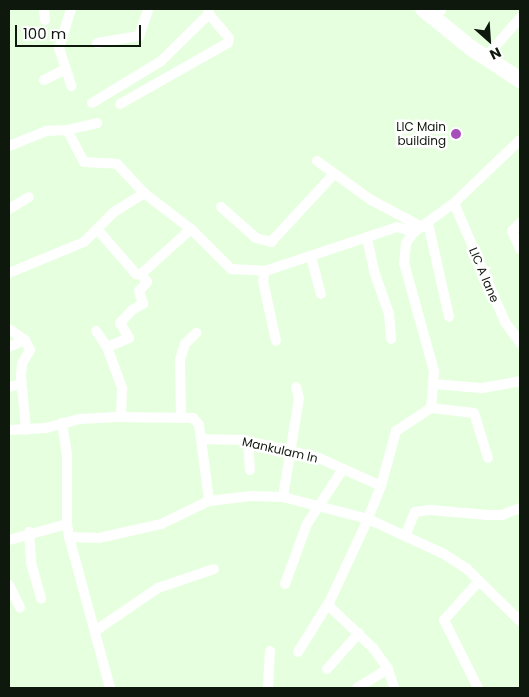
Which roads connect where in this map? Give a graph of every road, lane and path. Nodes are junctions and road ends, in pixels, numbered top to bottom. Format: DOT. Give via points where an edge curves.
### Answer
graph roads {
  1 [pos="44,9"];
  2 [pos="71,9"];
  3 [pos="147,9"];
  4 [pos="423,9"];
  5 [pos="440,9"];
  6 [pos="208,12"];
  7 [pos="520,18"];
  8 [pos="45,20"];
  9 [pos="97,43"];
  10 [pos="492,50"];
  11 [pos="520,67"];
  12 [pos="64,70"];
  13 [pos="44,80"];
  14 [pos="520,80"];
  15 [pos="71,86"];
  16 [pos="92,103"];
  17 [pos="120,104"];
  18 [pos="96,123"];
  19 [pos="67,130"];
  20 [pos="520,140"];
  21 [pos="9,146"];
  22 [pos="317,161"];
  23 [pos="334,174"];
  24 [pos="144,193"];
  25 [pos="29,197"];
  26 [pos="454,203"];
  27 [pos="221,207"];
  28 [pos="9,209"];
  29 [pos="520,223"];
  30 [pos="191,228"];
  31 [pos="421,228"];
  32 [pos="97,229"];
  33 [pos="367,238"];
  34 [pos="520,249"];
  35 [pos="311,257"];
  36 [pos="9,272"];
  37 [pos="265,272"];
  38 [pos="140,274"];
  39 [pos="321,294"];
  40 [pos="449,317"];
  41 [pos="9,329"];
  42 [pos="96,331"];
  43 [pos="196,333"];
  44 [pos="25,340"];
  45 [pos="391,340"];
  46 [pos="276,341"];
  47 [pos="520,343"];
  48 [pos="9,347"];
  49 [pos="107,348"];
  50 [pos="520,381"];
  51 [pos="21,384"];
  52 [pos="433,384"];
  53 [pos="9,387"];
  54 [pos="296,387"];
  55 [pos="431,408"];
  56 [pos="121,417"];
  57 [pos="181,418"];
  58 [pos="62,423"];
  59 [pos="9,430"];
  60 [pos="26,430"];
  61 [pos="201,439"];
  62 [pos="248,442"];
  63 [pos="291,450"];
  64 [pos="488,458"];
  65 [pos="343,469"];
  66 [pos="250,470"];
  67 [pos="380,486"];
  68 [pos="283,497"];
  69 [pos="209,501"];
  70 [pos="320,506"];
  71 [pos="520,508"];
  72 [pos="368,519"];
  73 [pos="67,524"];
  74 [pos="29,532"];
  75 [pos="406,534"];
  76 [pos="69,538"];
  77 [pos="9,540"];
  78 [pos="214,569"];
  79 [pos="479,581"];
  80 [pos="285,584"];
  81 [pos="9,585"];
  82 [pos="41,599"];
  83 [pos="329,602"];
  84 [pos="20,608"];
  85 [pos="520,621"];
  86 [pos="94,631"];
  87 [pos="359,633"];
  88 [pos="270,651"];
  89 [pos="298,652"];
  90 [pos="327,669"];
  91 [pos="388,669"];
  92 [pos="110,688"];
  93 [pos="268,688"];
  94 [pos="358,688"];
  95 [pos="394,688"];
  96 [pos="478,688"];
  1 -- 8 [label="street"];
  2 -- 12 [label="street" via="59,48"];
  3 -- 9 [label="street" via="139,36"];
  4 -- 14 [label="main road" via="471,48"];
  5 -- 10 [label="main road"];
  6 -- 16 [label="street" via="161,61"];
  6 -- 17 [label="street" via="229,38 228,43"];
  7 -- 10 [label="street"];
  10 -- 11 [label="main road"];
  12 -- 13 [label="street"];
  12 -- 15 [label="street"];
  18 -- 19 [label="street"];
  19 -- 21 [label="street" via="46,131"];
  19 -- 24 [label="street" via="84,162 117,164"];
  20 -- 26 [label="street"];
  22 -- 23 [label="street"];
  23 -- 27 [label="street" via="271,242 256,238"];
  23 -- 31 [label="street" via="370,200"];
  24 -- 30 [label="street"];
  24 -- 32 [label="street" via="114,212"];
  25 -- 28 [label="street"];
  26 -- 31 [label="street"];
  26 -- 47 [label="street, LIC A lane" via="505,322"];
  29 -- 34 [label="street" via="512,231"];
  30 -- 37 [label="street" via="231,269"];
  30 -- 38 [label="street"];
  31 -- 33 [label="street" via="397,227"];
  31 -- 40 [label="street"];
  31 -- 52 [label="street" via="406,243 404,263 434,371"];
  32 -- 36 [label="street" via="84,242"];
  32 -- 38 [label="street" via="136,274"];
  33 -- 35 [label="street"];
  33 -- 45 [label="street" via="389,314"];
  35 -- 37 [label="street"];
  35 -- 39 [label="street"];
  37 -- 46 [label="street"];
  38 -- 49 [label="street" via="146,282 139,291 143,304 120,323 129,338"];
  41 -- 44 [label="street"];
  42 -- 49 [label="street"];
  43 -- 57 [label="street" via="185,344 180,360"];
  44 -- 48 [label="street"];
  44 -- 51 [label="street" via="30,350 22,364"];
  49 -- 56 [label="street" via="122,388"];
  50 -- 52 [label="street" via="482,388"];
  51 -- 53 [label="street"];
  51 -- 60 [label="street"];
  52 -- 55 [label="street"];
  54 -- 63 [label="street" via="298,398"];
  55 -- 64 [label="street" via="474,413"];
  55 -- 67 [label="street" via="396,431"];
  56 -- 57 [label="street"];
  56 -- 58 [label="street"];
  57 -- 61 [label="street" via="196,420"];
  58 -- 60 [label="street"];
  58 -- 73 [label="street" via="67,456"];
  59 -- 60 [label="street"];
  61 -- 62 [label="street, Mankulam ln"];
  61 -- 69 [label="street"];
  62 -- 63 [label="street, Mankulam ln"];
  62 -- 66 [label="street"];
  63 -- 65 [label="street, Mankulam ln"];
  63 -- 68 [label="street"];
  65 -- 67 [label="street, Mankulam ln"];
  65 -- 70 [label="street"];
  67 -- 72 [label="street"];
  68 -- 69 [label="street" via="251,496"];
  68 -- 70 [label="street"];
  69 -- 76 [label="street" via="161,524 100,538"];
  70 -- 72 [label="street"];
  70 -- 80 [label="street" via="307,524"];
  71 -- 75 [label="street" via="502,515 430,510 415,512"];
  72 -- 75 [label="street"];
  72 -- 83 [label="street"];
  73 -- 74 [label="street"];
  73 -- 76 [label="street"];
  74 -- 77 [label="street"];
  74 -- 82 [label="street" via="32,563"];
  75 -- 79 [label="street" via="444,554"];
  76 -- 86 [label="street"];
  78 -- 86 [label="street" via="158,588"];
  79 -- 85 [label="street"];
  79 -- 96 [label="street" via="444,620"];
  81 -- 84 [label="street"];
  83 -- 87 [label="street" via="330,608"];
  83 -- 89 [label="street"];
  86 -- 92 [label="street"];
  87 -- 90 [label="street"];
  87 -- 91 [label="street"];
  88 -- 93 [label="street"];
  91 -- 94 [label="street"];
  91 -- 95 [label="street"];
}
